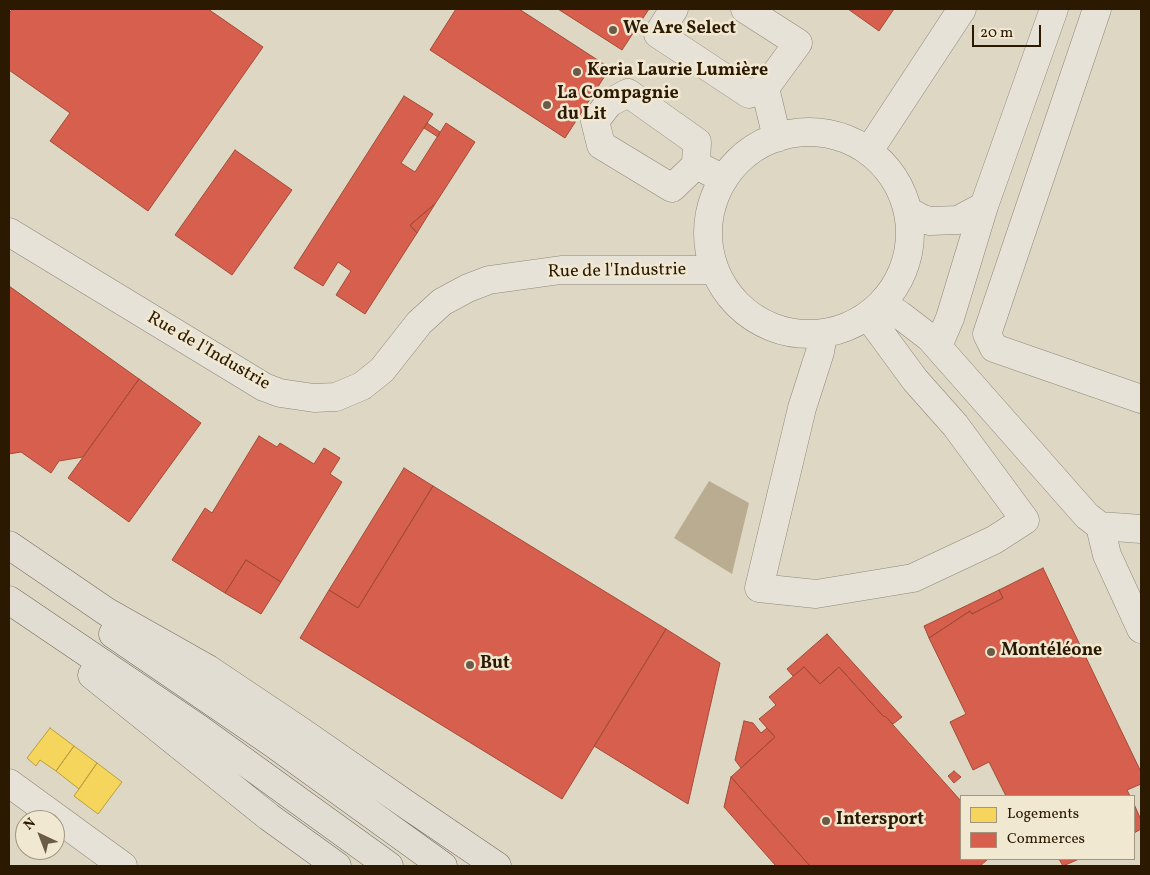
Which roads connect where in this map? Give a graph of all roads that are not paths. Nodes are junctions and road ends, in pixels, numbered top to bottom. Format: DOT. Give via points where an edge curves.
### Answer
graph roads {
  1 [pos="674,9"];
  2 [pos="745,9"];
  3 [pos="962,9"];
  4 [pos="1054,9"];
  5 [pos="1097,9"];
  6 [pos="765,88"];
  7 [pos="777,138"];
  8 [pos="872,153"];
  9 [pos="696,165"];
  10 [pos="724,179"];
  11 [pos="984,206"];
  12 [pos="908,211"];
  13 [pos="9,232"];
  14 [pos="715,270"];
  15 [pos="875,310"];
  16 [pos="824,334"];
  17 [pos="938,346"];
  18 [pos="1141,399"];
  19 [pos="1100,526"];
  20 [pos="1141,529"];
  21 [pos="9,538"];
  22 [pos="9,545"];
  23 [pos="9,561"];
  24 [pos="56,577"];
  25 [pos="9,600"];
  26 [pos="1141,629"];
  27 [pos="9,782"];
  28 [pos="123,866"];
  29 [pos="337,866"];
  30 [pos="389,866"];
  31 [pos="443,866"];
  32 [pos="498,866"];
  1 -- 6 [label="street" via="658,34 748,94"];
  2 -- 6 [label="street" via="798,43"];
  3 -- 8 [label="street" via="874,143"];
  4 -- 11 [label="street"];
  5 -- 18 [label="street" via="987,334 994,348"];
  6 -- 7 [label="street"];
  7 -- 8 [label="street" via="801,132 826,133 850,140"];
  7 -- 10 [label="street" via="744,156"];
  8 -- 12 [label="street" via="895,179"];
  9 -- 10 [label="street"];
  10 -- 14 [label="street" via="712,208 708,239"];
  11 -- 12 [label="street" via="958,220 930,221"];
  11 -- 17 [label="street" via="950,318"];
  12 -- 15 [label="street" via="910,245 901,277"];
  13 -- 14 [label="street, Rue de l'Industrie" via="264,387 314,398 336,397 362,386 382,370 419,323 442,302 489,280 561,270"];
  14 -- 16 [label="street" via="729,295 749,314 772,328 797,334"];
  15 -- 16 [label="street" via="846,328"];
  15 -- 16 [label="street" via="915,380 955,425 1025,520 994,540 913,578 816,594 759,588 802,408"];
  15 -- 17 [label="street" via="900,315"];
  17 -- 19 [label="street" via="1087,516"];
  19 -- 20 [label="street"];
  19 -- 26 [label="street" via="1107,555"];
  21 -- 24 [label="highway"];
  22 -- 24 [label="highway"];
  23 -- 31 [label="highway" via="271,742"];
  24 -- 32 [label="highway" via="107,612 208,669"];
  25 -- 29 [label="highway" via="102,684 261,811"];
  25 -- 30 [label="highway" via="198,728"];
  27 -- 28 [label="street"];
}
